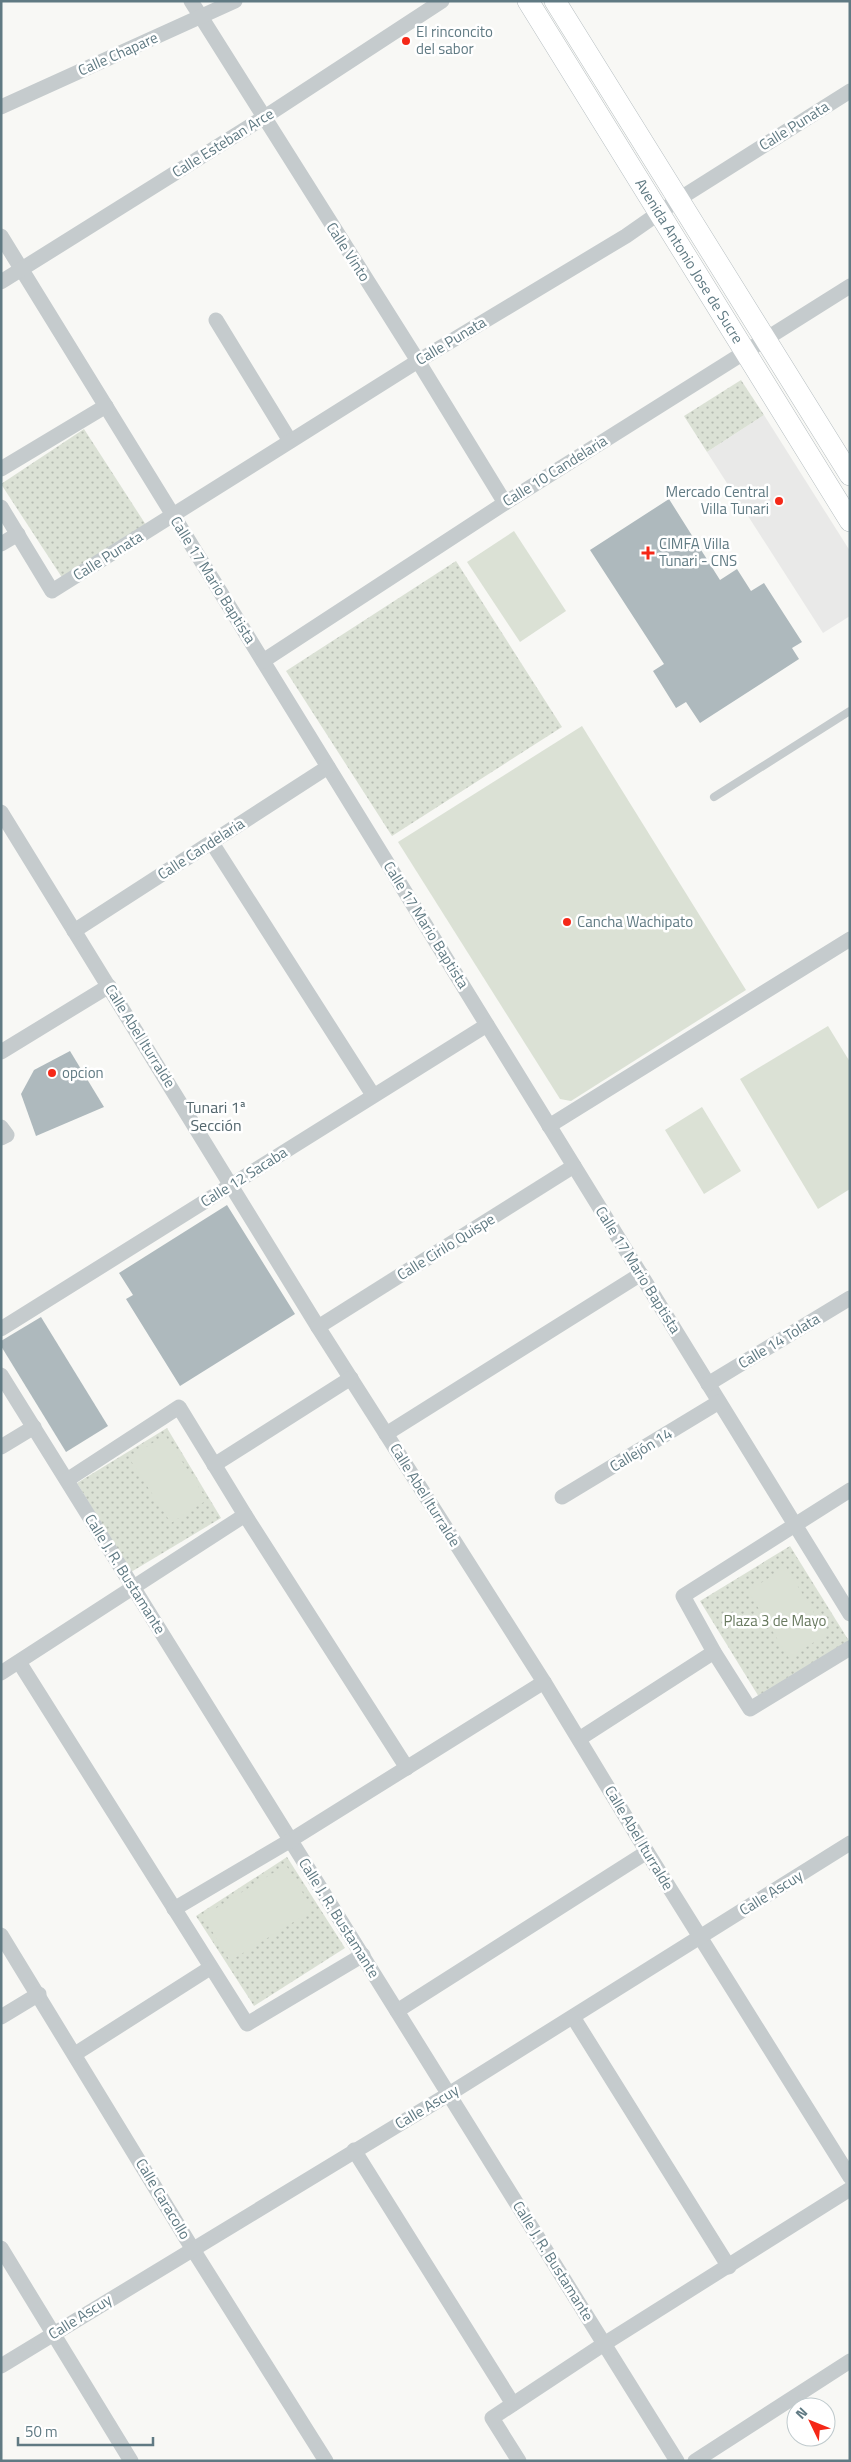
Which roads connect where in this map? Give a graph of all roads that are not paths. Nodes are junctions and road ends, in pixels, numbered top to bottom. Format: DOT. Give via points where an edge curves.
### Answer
graph roads {
  1 [pos="191,1"];
  2 [pos="236,1"];
  3 [pos="442,1"];
  4 [pos="528,1"];
  5 [pos="555,1"];
  6 [pos="200,17"];
  7 [pos="850,91"];
  8 [pos="1,106"];
  9 [pos="263,118"];
  10 [pos="679,200"];
  11 [pos="659,213"];
  12 [pos="1,236"];
  13 [pos="22,270"];
  14 [pos="1,282"];
  15 [pos="850,286"];
  16 [pos="216,320"];
  17 [pos="766,340"];
  18 [pos="745,352"];
  19 [pos="418,361"];
  20 [pos="106,406"];
  21 [pos="290,441"];
  22 [pos="1,469"];
  23 [pos="850,474"];
  24 [pos="505,503"];
  25 [pos="1,507"];
  26 [pos="174,516"];
  27 [pos="850,521"];
  28 [pos="18,534"];
  29 [pos="1,544"];
  30 [pos="263,662"];
  31 [pos="850,711"];
  32 [pos="328,767"];
  33 [pos="714,797"];
  34 [pos="1,812"];
  35 [pos="212,843"];
  36 [pos="74,931"];
  37 [pos="850,939"];
  38 [pos="108,986"];
  39 [pos="487,1025"];
  40 [pos="1,1052"];
  41 [pos="372,1094"];
  42 [pos="549,1126"];
  43 [pos="1,1127"];
  44 [pos="1,1138"];
  45 [pos="574,1166"];
  46 [pos="231,1185"];
  47 [pos="640,1274"];
  48 [pos="850,1298"];
  49 [pos="318,1327"];
  50 [pos="1,1330"];
  51 [pos="1,1374"];
  52 [pos="351,1378"];
  53 [pos="708,1384"];
  54 [pos="719,1402"];
  55 [pos="34,1426"];
  56 [pos="386,1434"];
  57 [pos="1,1447"];
  58 [pos="214,1465"];
  59 [pos="67,1480"];
  60 [pos="850,1490"];
  61 [pos="562,1498"];
  62 [pos="245,1515"];
  63 [pos="795,1526"];
  64 [pos="133,1586"];
  65 [pos="850,1614"];
  66 [pos="850,1648"];
  67 [pos="714,1652"];
  68 [pos="19,1662"];
  69 [pos="1,1672"];
  70 [pos="544,1682"];
  71 [pos="579,1739"];
  72 [pos="407,1768"];
  73 [pos="291,1840"];
  74 [pos="850,1843"];
  75 [pos="647,1852"];
  76 [pos="174,1909"];
  77 [pos="1,1935"];
  78 [pos="700,1937"];
  79 [pos="362,1955"];
  80 [pos="210,1968"];
  81 [pos="39,1994"];
  82 [pos="397,2011"];
  83 [pos="1,2017"];
  84 [pos="573,2017"];
  85 [pos="75,2054"];
  86 [pos="449,2094"];
  87 [pos="354,2150"];
  88 [pos="850,2177"];
  89 [pos="850,2189"];
  90 [pos="1,2248"];
  91 [pos="192,2248"];
  92 [pos="729,2266"];
  93 [pos="54,2333"];
  94 [pos="604,2344"];
  95 [pos="850,2361"];
  96 [pos="1,2366"];
  97 [pos="513,2404"];
  98 [pos="676,2460"];
  99 [pos="131,2461"];
  100 [pos="326,2461"];
  101 [pos="519,2461"];
  102 [pos="695,2461"];
  1 -- 6 [label="street, Calle Vinto"];
  2 -- 6 [label="street, Calle Chapare"];
  3 -- 9 [label="street, Calle Esteban Arce"];
  4 -- 11 [label="main road, Avenida Antonio Jose de Sucre"];
  5 -- 10 [label="main road, Avenida Antonio Jose de Sucre"];
  6 -- 8 [label="street, Calle Chapare"];
  6 -- 9 [label="street, Calle Vinto"];
  7 -- 10 [label="street, Calle Punata"];
  9 -- 13 [label="street, Calle Esteban Arce"];
  9 -- 19 [label="street, Calle Vinto"];
  10 -- 11 [label="street, Calle Punata"];
  10 -- 17 [label="main road, Avenida Antonio Jose de Sucre"];
  11 -- 18 [label="main road, Avenida Antonio Jose de Sucre"];
  11 -- 19 [label="street, Calle Punata"];
  12 -- 13 [label="street, Calle 17 Mario Baptista"];
  13 -- 14 [label="street, Calle Esteban Arce"];
  13 -- 20 [label="street, Calle 17 Mario Baptista"];
  15 -- 17 [label="street, Calle 10 Candelaria"];
  16 -- 21 [label="street"];
  17 -- 18 [label="street, Calle 10 Candelaria"];
  17 -- 23 [label="main road, Avenida Antonio Jose de Sucre"];
  18 -- 24 [label="street, Calle 10 Candelaria"];
  18 -- 27 [label="main road, Avenida Antonio Jose de Sucre"];
  19 -- 21 [label="street, Calle Punata"];
  19 -- 24 [label="street, Calle Vinto"];
  20 -- 22 [label="street"];
  20 -- 26 [label="street, Calle 17 Mario Baptista"];
  21 -- 26 [label="street, Calle Punata"];
  24 -- 30 [label="street, Calle 10 Candelaria"];
  25 -- 28 [label="street"];
  26 -- 28 [label="street, Calle Punata" via="52,591"];
  26 -- 30 [label="street, Calle 17 Mario Baptista"];
  28 -- 29 [label="street"];
  30 -- 32 [label="street, Calle 17 Mario Baptista"];
  31 -- 33 [label="lane"];
  32 -- 35 [label="street, Calle Candelaria"];
  32 -- 39 [label="street, Calle 17 Mario Baptista"];
  34 -- 36 [label="street, Calle Abel Iturralde"];
  35 -- 36 [label="street, Calle Candelaria"];
  35 -- 41 [label="street"];
  36 -- 38 [label="street, Calle Abel Iturralde"];
  37 -- 42 [label="street"];
  38 -- 40 [label="street"];
  38 -- 46 [label="street, Calle Abel Iturralde"];
  39 -- 41 [label="street, Calle 12 Sacaba"];
  39 -- 42 [label="street, Calle 17 Mario Baptista"];
  41 -- 46 [label="street, Calle 12 Sacaba"];
  42 -- 45 [label="street, Calle 17 Mario Baptista"];
  43 -- 44 [label="street" via="7,1135"];
  45 -- 47 [label="street, Calle 17 Mario Baptista"];
  45 -- 49 [label="street, Calle Cirilo Quispe"];
  46 -- 49 [label="street, Calle Abel Iturralde"];
  46 -- 50 [label="street, Calle 12 Sacaba"];
  47 -- 53 [label="street, Calle 17 Mario Baptista"];
  47 -- 56 [label="street"];
  48 -- 53 [label="street, Calle 14 Tolata"];
  49 -- 52 [label="street, Calle Abel Iturralde"];
  51 -- 55 [label="street, Calle J. R. Bustamante"];
  52 -- 56 [label="street, Calle Abel Iturralde"];
  52 -- 58 [label="street"];
  53 -- 54 [label="street, Calle 17 Mario Baptista"];
  54 -- 61 [label="street, Callejón 14"];
  54 -- 63 [label="street, Calle 17 Mario Baptista"];
  55 -- 57 [label="street"];
  55 -- 59 [label="street, Calle J. R. Bustamante"];
  56 -- 70 [label="street, Calle Abel Iturralde"];
  58 -- 59 [label="street" via="179,1408"];
  58 -- 62 [label="street"];
  59 -- 64 [label="street, Calle J. R. Bustamante"];
  60 -- 63 [label="street"];
  62 -- 64 [label="street"];
  62 -- 72 [label="street"];
  63 -- 65 [label="street, Calle 17 Mario Baptista"];
  63 -- 67 [label="street" via="683,1596"];
  64 -- 68 [label="street"];
  64 -- 73 [label="street, Calle J. R. Bustamante"];
  66 -- 67 [label="street" via="750,1709"];
  67 -- 71 [label="street"];
  68 -- 69 [label="street"];
  68 -- 76 [label="street"];
  70 -- 71 [label="street, Calle Abel Iturralde"];
  70 -- 72 [label="street"];
  71 -- 75 [label="street, Calle Abel Iturralde"];
  72 -- 73 [label="street"];
  73 -- 76 [label="street"];
  73 -- 79 [label="street, Calle J. R. Bustamante"];
  74 -- 78 [label="street, Calle Ascuy"];
  75 -- 78 [label="street, Calle Abel Iturralde"];
  75 -- 82 [label="street"];
  76 -- 80 [label="street"];
  77 -- 81 [label="street, Calle Caracollo"];
  78 -- 84 [label="street, Calle Ascuy"];
  78 -- 88 [label="street, Calle Abel Iturralde"];
  79 -- 80 [label="street" via="247,2024"];
  79 -- 82 [label="street, Calle J. R. Bustamante"];
  80 -- 85 [label="street"];
  81 -- 83 [label="street"];
  81 -- 85 [label="street, Calle Caracollo"];
  82 -- 86 [label="street, Calle J. R. Bustamante"];
  84 -- 86 [label="street, Calle Ascuy"];
  84 -- 92 [label="street"];
  85 -- 91 [label="street, Calle Caracollo"];
  86 -- 87 [label="street, Calle Ascuy"];
  86 -- 94 [label="street, Calle J. R. Bustamante"];
  87 -- 91 [label="street, Calle Ascuy"];
  87 -- 97 [label="street"];
  89 -- 92 [label="street"];
  90 -- 93 [label="street"];
  91 -- 93 [label="street, Calle Ascuy"];
  91 -- 100 [label="street, Calle Caracollo"];
  92 -- 94 [label="street"];
  93 -- 96 [label="street, Calle Ascuy"];
  93 -- 99 [label="street"];
  94 -- 97 [label="street"];
  94 -- 98 [label="street, Calle J. R. Bustamante"];
  95 -- 102 [label="street"];
  97 -- 101 [label="street" via="492,2418"];
}
